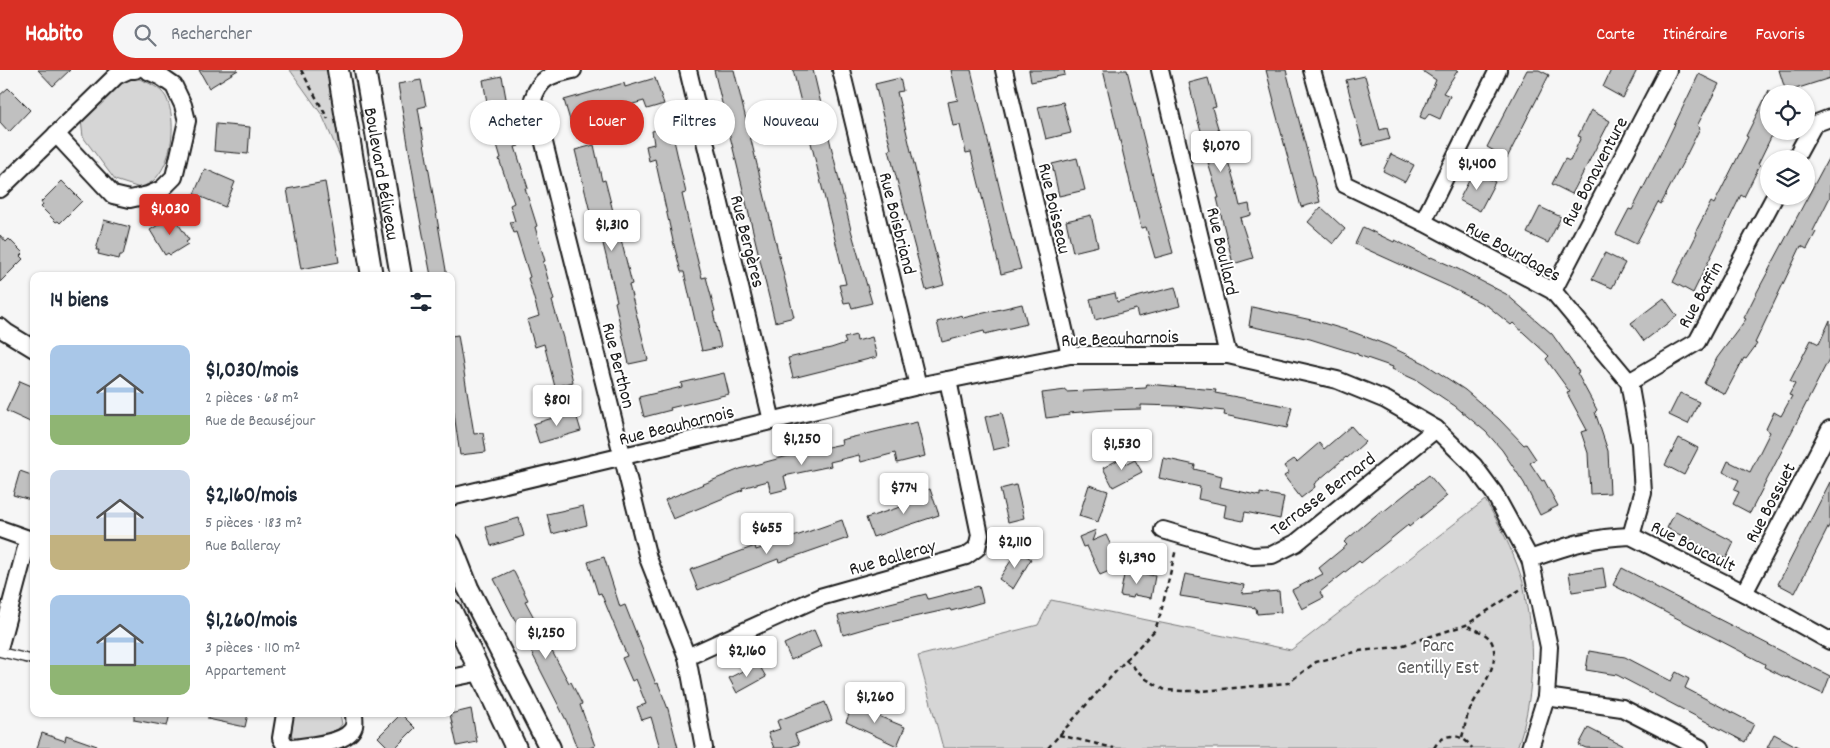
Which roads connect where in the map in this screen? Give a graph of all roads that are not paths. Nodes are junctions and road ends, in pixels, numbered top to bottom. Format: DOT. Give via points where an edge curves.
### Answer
graph roads {
  1 [pos="135,70"];
  2 [pos="146,70"];
  3 [pos="338,70"];
  4 [pos="365,70"];
  5 [pos="573,70"];
  6 [pos="688,70"];
  7 [pos="841,70"];
  8 [pos="1004,70"];
  9 [pos="1160,70"];
  10 [pos="1312,70"];
  11 [pos="1668,70"];
  12 [pos="1494,73"];
  13 [pos="1830,118"];
  14 [pos="56,134"];
  15 [pos="1800,150"];
  16 [pos="0,189"];
  17 [pos="1770,205"];
  18 [pos="1423,222"];
  19 [pos="371,272"];
  20 [pos="400,272"];
  21 [pos="1553,291"];
  22 [pos="0,326"];
  23 [pos="30,347"];
  24 [pos="1228,354"];
  25 [pos="1070,355"];
  26 [pos="948,380"];
  27 [pos="1629,382"];
  28 [pos="918,386"];
  29 [pos="772,421"];
  30 [pos="1436,429"];
  31 [pos="1830,429"];
  32 [pos="622,457"];
  33 [pos="455,496"];
  34 [pos="0,529"];
  35 [pos="1171,532"];
  36 [pos="1631,536"];
  37 [pos="30,541"];
  38 [pos="30,544"];
  39 [pos="455,555"];
  40 [pos="1530,559"];
  41 [pos="1744,593"];
  42 [pos="455,618"];
  43 [pos="1830,641"];
  44 [pos="0,645"];
  45 [pos="0,652"];
  46 [pos="687,657"];
  47 [pos="30,659"];
  48 [pos="481,672"];
  49 [pos="455,677"];
  50 [pos="1546,697"];
  51 [pos="284,717"];
  52 [pos="354,717"];
  53 [pos="293,748"];
  54 [pos="516,748"];
  55 [pos="550,748"];
  56 [pos="704,748"];
  57 [pos="1530,748"];
  58 [pos="1700,748"];
  1 -- 14 [label="street" via="116,76"];
  2 -- 14 [label="street" via="174,86 187,121 174,177 162,189 130,199 113,195"];
  3 -- 19 [label="street, Boulevard Béliveau"];
  4 -- 20 [label="street, Boulevard Béliveau"];
  5 -- 32 [label="street, Rue Berthon" via="550,76 538,85 533,99"];
  6 -- 29 [label="street, Rue Bergères"];
  7 -- 28 [label="street, Rue Boisbriand"];
  8 -- 25 [label="street, Rue Boisseau"];
  9 -- 24 [label="street, Rue Boullard"];
  10 -- 18 [label="street, Rue Bourdages" via="1344,184"];
  11 -- 21 [label="street, Rue Bonaventure"];
  12 -- 18 [label="street"];
  13 -- 15 [label="street" via="1814,124"];
  14 -- 16 [label="street"];
  17 -- 27 [label="street, Rue Baffin" via="1697,342"];
  18 -- 21 [label="street, Rue Bourdages"];
  21 -- 27 [label="street, Rue Bourdages"];
  22 -- 23 [label="street"];
  24 -- 25 [label="street, Rue Beauharnois"];
  24 -- 30 [label="street, Rue Beauharnois" via="1337,380 1386,400"];
  25 -- 26 [label="street, Rue Beauharnois"];
  26 -- 28 [label="street, Rue Beauharnois"];
  26 -- 46 [label="street, Rue Balleray" via="980,535 977,548 966,556 820,597"];
  27 -- 36 [label="street, Rue Bourdages" via="1640,444 1643,494"];
  28 -- 29 [label="street, Rue Beauharnois"];
  29 -- 32 [label="street, Rue Beauharnois"];
  30 -- 35 [label="street, Terrasse Bernard" via="1296,543 1272,555 1252,556"];
  30 -- 40 [label="street, Rue Beauharnois" via="1474,466 1494,493"];
  31 -- 41 [label="street, Rue Bossuet"];
  32 -- 33 [label="street, Rue Beauharnois"];
  32 -- 46 [label="street, Rue Berthon" via="648,558"];
  34 -- 37 [label="street"];
  36 -- 40 [label="street, Rue Boucault" via="1581,541"];
  36 -- 41 [label="street, Rue Boucault"];
  38 -- 44 [label="street"];
  39 -- 55 [label="street" via="468,588"];
  40 -- 50 [label="street, Rue Beauharnois" via="1549,647"];
  41 -- 43 [label="street, Rue Boucault"];
  42 -- 48 [label="street"];
  45 -- 47 [label="lane"];
  46 -- 56 [label="street, Rue Berthon"];
  48 -- 49 [label="street"];
  48 -- 54 [label="street"];
  50 -- 57 [label="street, Rue Beauharnois"];
  50 -- 58 [label="street" via="1622,708"];
  51 -- 53 [label="street" via="280,738"];
  52 -- 53 [label="street" via="354,726 342,739"];
}
